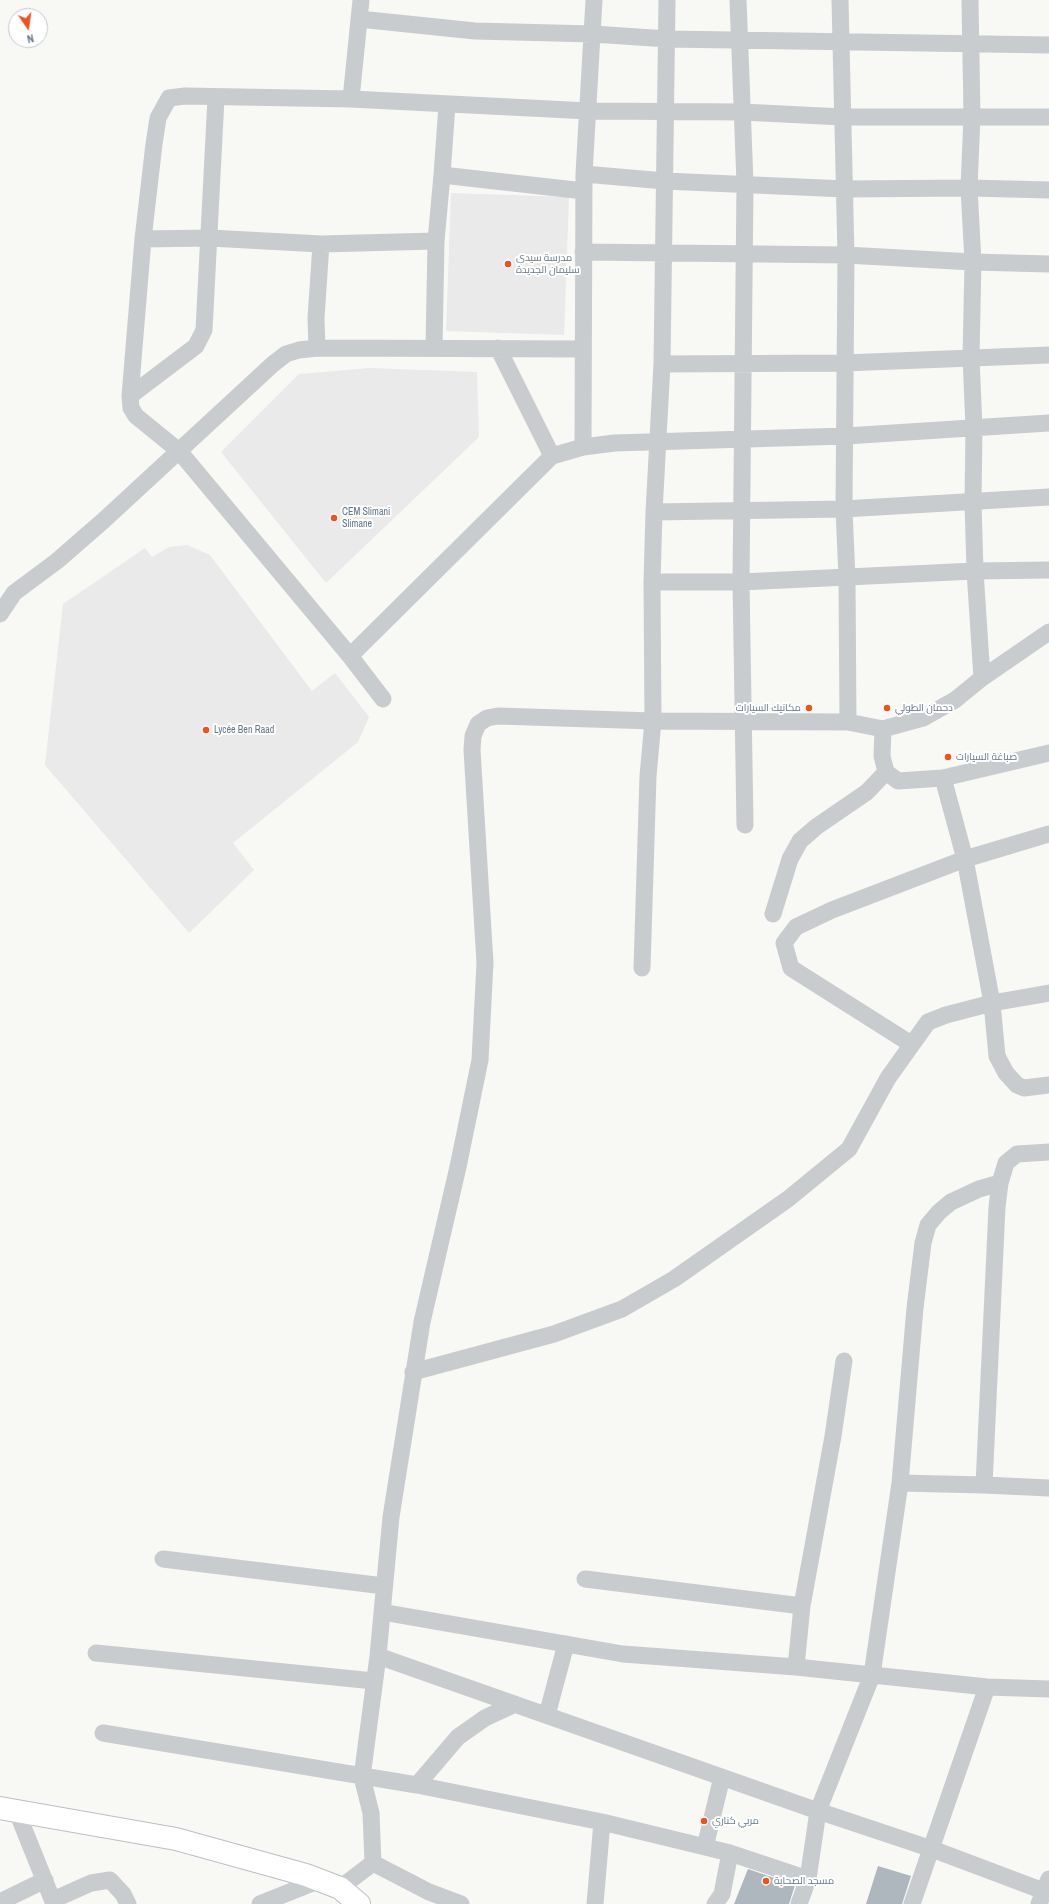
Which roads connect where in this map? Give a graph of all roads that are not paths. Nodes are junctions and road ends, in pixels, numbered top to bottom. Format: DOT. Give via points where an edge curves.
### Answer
graph roads {
  1 [pos="361,0"];
  2 [pos="594,0"];
  3 [pos="667,0"];
  4 [pos="738,0"];
  5 [pos="840,0"];
  6 [pos="970,0"];
  7 [pos="359,19"];
  8 [pos="593,34"];
  9 [pos="668,39"];
  10 [pos="739,40"];
  11 [pos="840,42"];
  12 [pos="971,43"];
  13 [pos="1049,45"];
  14 [pos="216,98"];
  15 [pos="351,99"];
  16 [pos="447,105"];
  17 [pos="589,111"];
  18 [pos="666,112"];
  19 [pos="742,112"];
  20 [pos="972,116"];
  21 [pos="1049,116"];
  22 [pos="843,117"];
  23 [pos="584,174"];
  24 [pos="442,175"];
  25 [pos="665,181"];
  26 [pos="745,183"];
  27 [pos="969,188"];
  28 [pos="845,189"];
  29 [pos="1049,190"];
  30 [pos="584,191"];
  31 [pos="210,238"];
  32 [pos="143,240"];
  33 [pos="436,241"];
  34 [pos="321,244"];
  35 [pos="583,252"];
  36 [pos="663,252"];
  37 [pos="745,254"];
  38 [pos="846,255"];
  39 [pos="973,262"];
  40 [pos="1049,264"];
  41 [pos="317,348"];
  42 [pos="434,348"];
  43 [pos="498,348"];
  44 [pos="583,349"];
  45 [pos="1049,355"];
  46 [pos="971,357"];
  47 [pos="844,363"];
  48 [pos="662,364"];
  49 [pos="742,364"];
  50 [pos="130,396"];
  51 [pos="1049,423"];
  52 [pos="974,428"];
  53 [pos="846,436"];
  54 [pos="658,440"];
  55 [pos="744,440"];
  56 [pos="583,447"];
  57 [pos="179,451"];
  58 [pos="552,456"];
  59 [pos="1049,497"];
  60 [pos="973,502"];
  61 [pos="844,509"];
  62 [pos="741,511"];
  63 [pos="654,512"];
  64 [pos="1049,570"];
  65 [pos="975,571"];
  66 [pos="847,578"];
  67 [pos="652,582"];
  68 [pos="741,582"];
  69 [pos="0,614"];
  70 [pos="1049,632"];
  71 [pos="350,656"];
  72 [pos="982,678"];
  73 [pos="383,699"];
  74 [pos="742,720"];
  75 [pos="653,721"];
  76 [pos="848,722"];
  77 [pos="883,729"];
  78 [pos="1049,753"];
  79 [pos="886,772"];
  80 [pos="943,778"];
  81 [pos="745,825"];
  82 [pos="1049,834"];
  83 [pos="965,859"];
  84 [pos="773,914"];
  85 [pos="642,968"];
  86 [pos="1049,993"];
  87 [pos="992,1003"];
  88 [pos="911,1044"];
  89 [pos="1049,1086"];
  90 [pos="1049,1152"];
  91 [pos="1000,1183"];
  92 [pos="844,1361"];
  93 [pos="414,1372"];
  94 [pos="900,1484"];
  95 [pos="984,1484"];
  96 [pos="1049,1488"];
  97 [pos="163,1559"];
  98 [pos="585,1579"];
  99 [pos="384,1586"];
  100 [pos="802,1606"];
  101 [pos="382,1612"];
  102 [pos="566,1644"];
  103 [pos="96,1653"];
  104 [pos="378,1656"];
  105 [pos="796,1667"];
  106 [pos="872,1675"];
  107 [pos="374,1681"];
  108 [pos="987,1687"];
  109 [pos="1049,1689"];
  110 [pos="515,1704"];
  111 [pos="547,1716"];
  112 [pos="103,1733"];
  113 [pos="362,1777"];
  114 [pos="722,1777"];
  115 [pos="418,1785"];
  116 [pos="8,1810"];
  117 [pos="818,1811"];
  118 [pos="602,1822"];
  119 [pos="705,1847"];
  120 [pos="932,1849"];
  121 [pos="730,1853"];
  122 [pos="372,1863"];
  123 [pos="808,1879"];
  124 [pos="45,1880"];
  125 [pos="320,1880"];
  126 [pos="340,1888"];
  127 [pos="1045,1892"];
  128 [pos="0,1902"];
  129 [pos="53,1902"];
  130 [pos="128,1904"];
  131 [pos="260,1904"];
  132 [pos="359,1904"];
  133 [pos="461,1904"];
  134 [pos="595,1904"];
  135 [pos="715,1904"];
  136 [pos="799,1904"];
  137 [pos="912,1904"];
  1 -- 7 [label="street"];
  2 -- 8 [label="street"];
  3 -- 9 [label="street"];
  4 -- 10 [label="street"];
  5 -- 11 [label="street"];
  6 -- 12 [label="street"];
  7 -- 8 [label="street" via="475,31"];
  7 -- 15 [label="street"];
  8 -- 9 [label="street"];
  8 -- 17 [label="street"];
  9 -- 10 [label="street"];
  9 -- 18 [label="street"];
  10 -- 11 [label="street"];
  10 -- 19 [label="street"];
  11 -- 12 [label="street"];
  11 -- 22 [label="street"];
  12 -- 13 [label="street"];
  12 -- 20 [label="street"];
  14 -- 15 [label="street"];
  14 -- 31 [label="street"];
  14 -- 32 [label="street" via="175,96 169,98 164,105 158,118"];
  15 -- 16 [label="street"];
  16 -- 17 [label="street"];
  16 -- 24 [label="street"];
  17 -- 18 [label="street"];
  17 -- 23 [label="street"];
  18 -- 19 [label="street"];
  18 -- 25 [label="street"];
  19 -- 22 [label="street"];
  19 -- 26 [label="street"];
  20 -- 21 [label="street"];
  20 -- 22 [label="street"];
  20 -- 27 [label="street"];
  22 -- 28 [label="street"];
  23 -- 25 [label="street"];
  23 -- 30 [label="street"];
  24 -- 30 [label="street"];
  24 -- 33 [label="street"];
  25 -- 26 [label="street"];
  25 -- 36 [label="street"];
  26 -- 28 [label="street"];
  26 -- 37 [label="street"];
  27 -- 28 [label="street"];
  27 -- 29 [label="street"];
  27 -- 39 [label="street"];
  28 -- 38 [label="street"];
  30 -- 35 [label="street"];
  31 -- 32 [label="street"];
  31 -- 34 [label="street"];
  31 -- 50 [label="street" via="206,317 202,338 196,346"];
  32 -- 50 [label="street"];
  33 -- 34 [label="street"];
  33 -- 42 [label="street"];
  34 -- 41 [label="street" via="316,318"];
  35 -- 36 [label="street"];
  35 -- 44 [label="street"];
  36 -- 37 [label="street"];
  36 -- 48 [label="street"];
  37 -- 38 [label="street"];
  37 -- 49 [label="street"];
  38 -- 39 [label="street"];
  38 -- 47 [label="street"];
  39 -- 40 [label="street"];
  39 -- 46 [label="street"];
  41 -- 42 [label="street"];
  41 -- 57 [label="street" via="293,352 279,359"];
  42 -- 43 [label="street"];
  43 -- 44 [label="street"];
  43 -- 58 [label="street"];
  44 -- 56 [label="street"];
  45 -- 46 [label="street"];
  46 -- 47 [label="street"];
  46 -- 52 [label="street"];
  47 -- 49 [label="street"];
  47 -- 53 [label="street"];
  48 -- 49 [label="street"];
  48 -- 54 [label="street"];
  49 -- 55 [label="street"];
  50 -- 57 [label="street" via="131,408 136,416"];
  51 -- 52 [label="street"];
  52 -- 53 [label="street"];
  52 -- 60 [label="street"];
  53 -- 55 [label="street"];
  53 -- 61 [label="street"];
  54 -- 55 [label="street"];
  54 -- 56 [label="street"];
  54 -- 63 [label="street"];
  55 -- 62 [label="street"];
  56 -- 58 [label="street"];
  57 -- 69 [label="street" via="57,562 14,593"];
  57 -- 71 [label="street"];
  58 -- 71 [label="street"];
  59 -- 60 [label="street"];
  60 -- 61 [label="street"];
  60 -- 65 [label="street"];
  61 -- 62 [label="street"];
  61 -- 66 [label="street"];
  62 -- 63 [label="street"];
  62 -- 68 [label="street"];
  63 -- 67 [label="street"];
  64 -- 65 [label="street"];
  65 -- 66 [label="street"];
  65 -- 72 [label="street"];
  66 -- 68 [label="street"];
  66 -- 76 [label="street"];
  67 -- 68 [label="street"];
  67 -- 75 [label="street"];
  68 -- 74 [label="street"];
  70 -- 72 [label="street"];
  71 -- 73 [label="street"];
  72 -- 77 [label="street" via="955,700 923,718"];
  74 -- 75 [label="street"];
  74 -- 76 [label="street"];
  74 -- 81 [label="street"];
  75 -- 85 [label="street" via="648,776"];
  75 -- 93 [label="street" via="498,716 487,718 478,724 473,736 485,963 480,1060 422,1322"];
  76 -- 77 [label="street"];
  77 -- 79 [label="street" via="882,756"];
  78 -- 80 [label="street"];
  79 -- 80 [label="street" via="898,781"];
  79 -- 84 [label="street" via="867,792 800,841 790,859"];
  80 -- 83 [label="street"];
  82 -- 83 [label="street"];
  83 -- 87 [label="street"];
  83 -- 88 [label="street" via="796,927 784,943 791,968"];
  86 -- 87 [label="street"];
  87 -- 88 [label="street" via="928,1022"];
  87 -- 89 [label="street" via="997,1056 1006,1073 1017,1085 1024,1088"];
  88 -- 93 [label="street" via="888,1078 849,1149 788,1199 674,1279 622,1309 554,1334"];
  90 -- 91 [label="street" via="1017,1154 1006,1163"];
  91 -- 94 [label="street" via="951,1202 928,1225 923,1243 915,1308"];
  91 -- 95 [label="street"];
  92 -- 100 [label="street"];
  93 -- 99 [label="street" via="391,1517"];
  94 -- 95 [label="street"];
  94 -- 106 [label="street"];
  95 -- 96 [label="street"];
  97 -- 99 [label="street"];
  98 -- 100 [label="street"];
  99 -- 101 [label="street"];
  100 -- 105 [label="street"];
  101 -- 102 [label="street"];
  101 -- 104 [label="street"];
  102 -- 105 [label="street" via="623,1654"];
  102 -- 111 [label="street"];
  103 -- 107 [label="street"];
  104 -- 107 [label="street"];
  104 -- 110 [label="street"];
  105 -- 106 [label="street"];
  106 -- 108 [label="street"];
  106 -- 117 [label="street"];
  107 -- 113 [label="street"];
  108 -- 109 [label="street"];
  108 -- 120 [label="street"];
  110 -- 111 [label="street"];
  110 -- 115 [label="street" via="485,1718 458,1738"];
  111 -- 114 [label="street"];
  112 -- 113 [label="street"];
  113 -- 115 [label="street"];
  113 -- 122 [label="street" via="371,1813"];
  114 -- 117 [label="street"];
  114 -- 119 [label="street"];
  115 -- 118 [label="street"];
  116 -- 124 [label="street"];
  116 -- 125 [label="main road" via="176,1839"];
  117 -- 120 [label="street"];
  117 -- 123 [label="street"];
  118 -- 119 [label="street"];
  118 -- 134 [label="street"];
  119 -- 121 [label="street"];
  120 -- 127 [label="street"];
  120 -- 137 [label="street"];
  121 -- 123 [label="street"];
  121 -- 135 [label="street" via="722,1894"];
  122 -- 126 [label="street"];
  122 -- 133 [label="street" via="429,1892"];
  123 -- 136 [label="street"];
  124 -- 128 [label="street"];
  124 -- 129 [label="street"];
  125 -- 126 [label="main road"];
  125 -- 131 [label="street"];
  126 -- 132 [label="main road"];
  129 -- 130 [label="street" via="91,1883 110,1880"];
}
